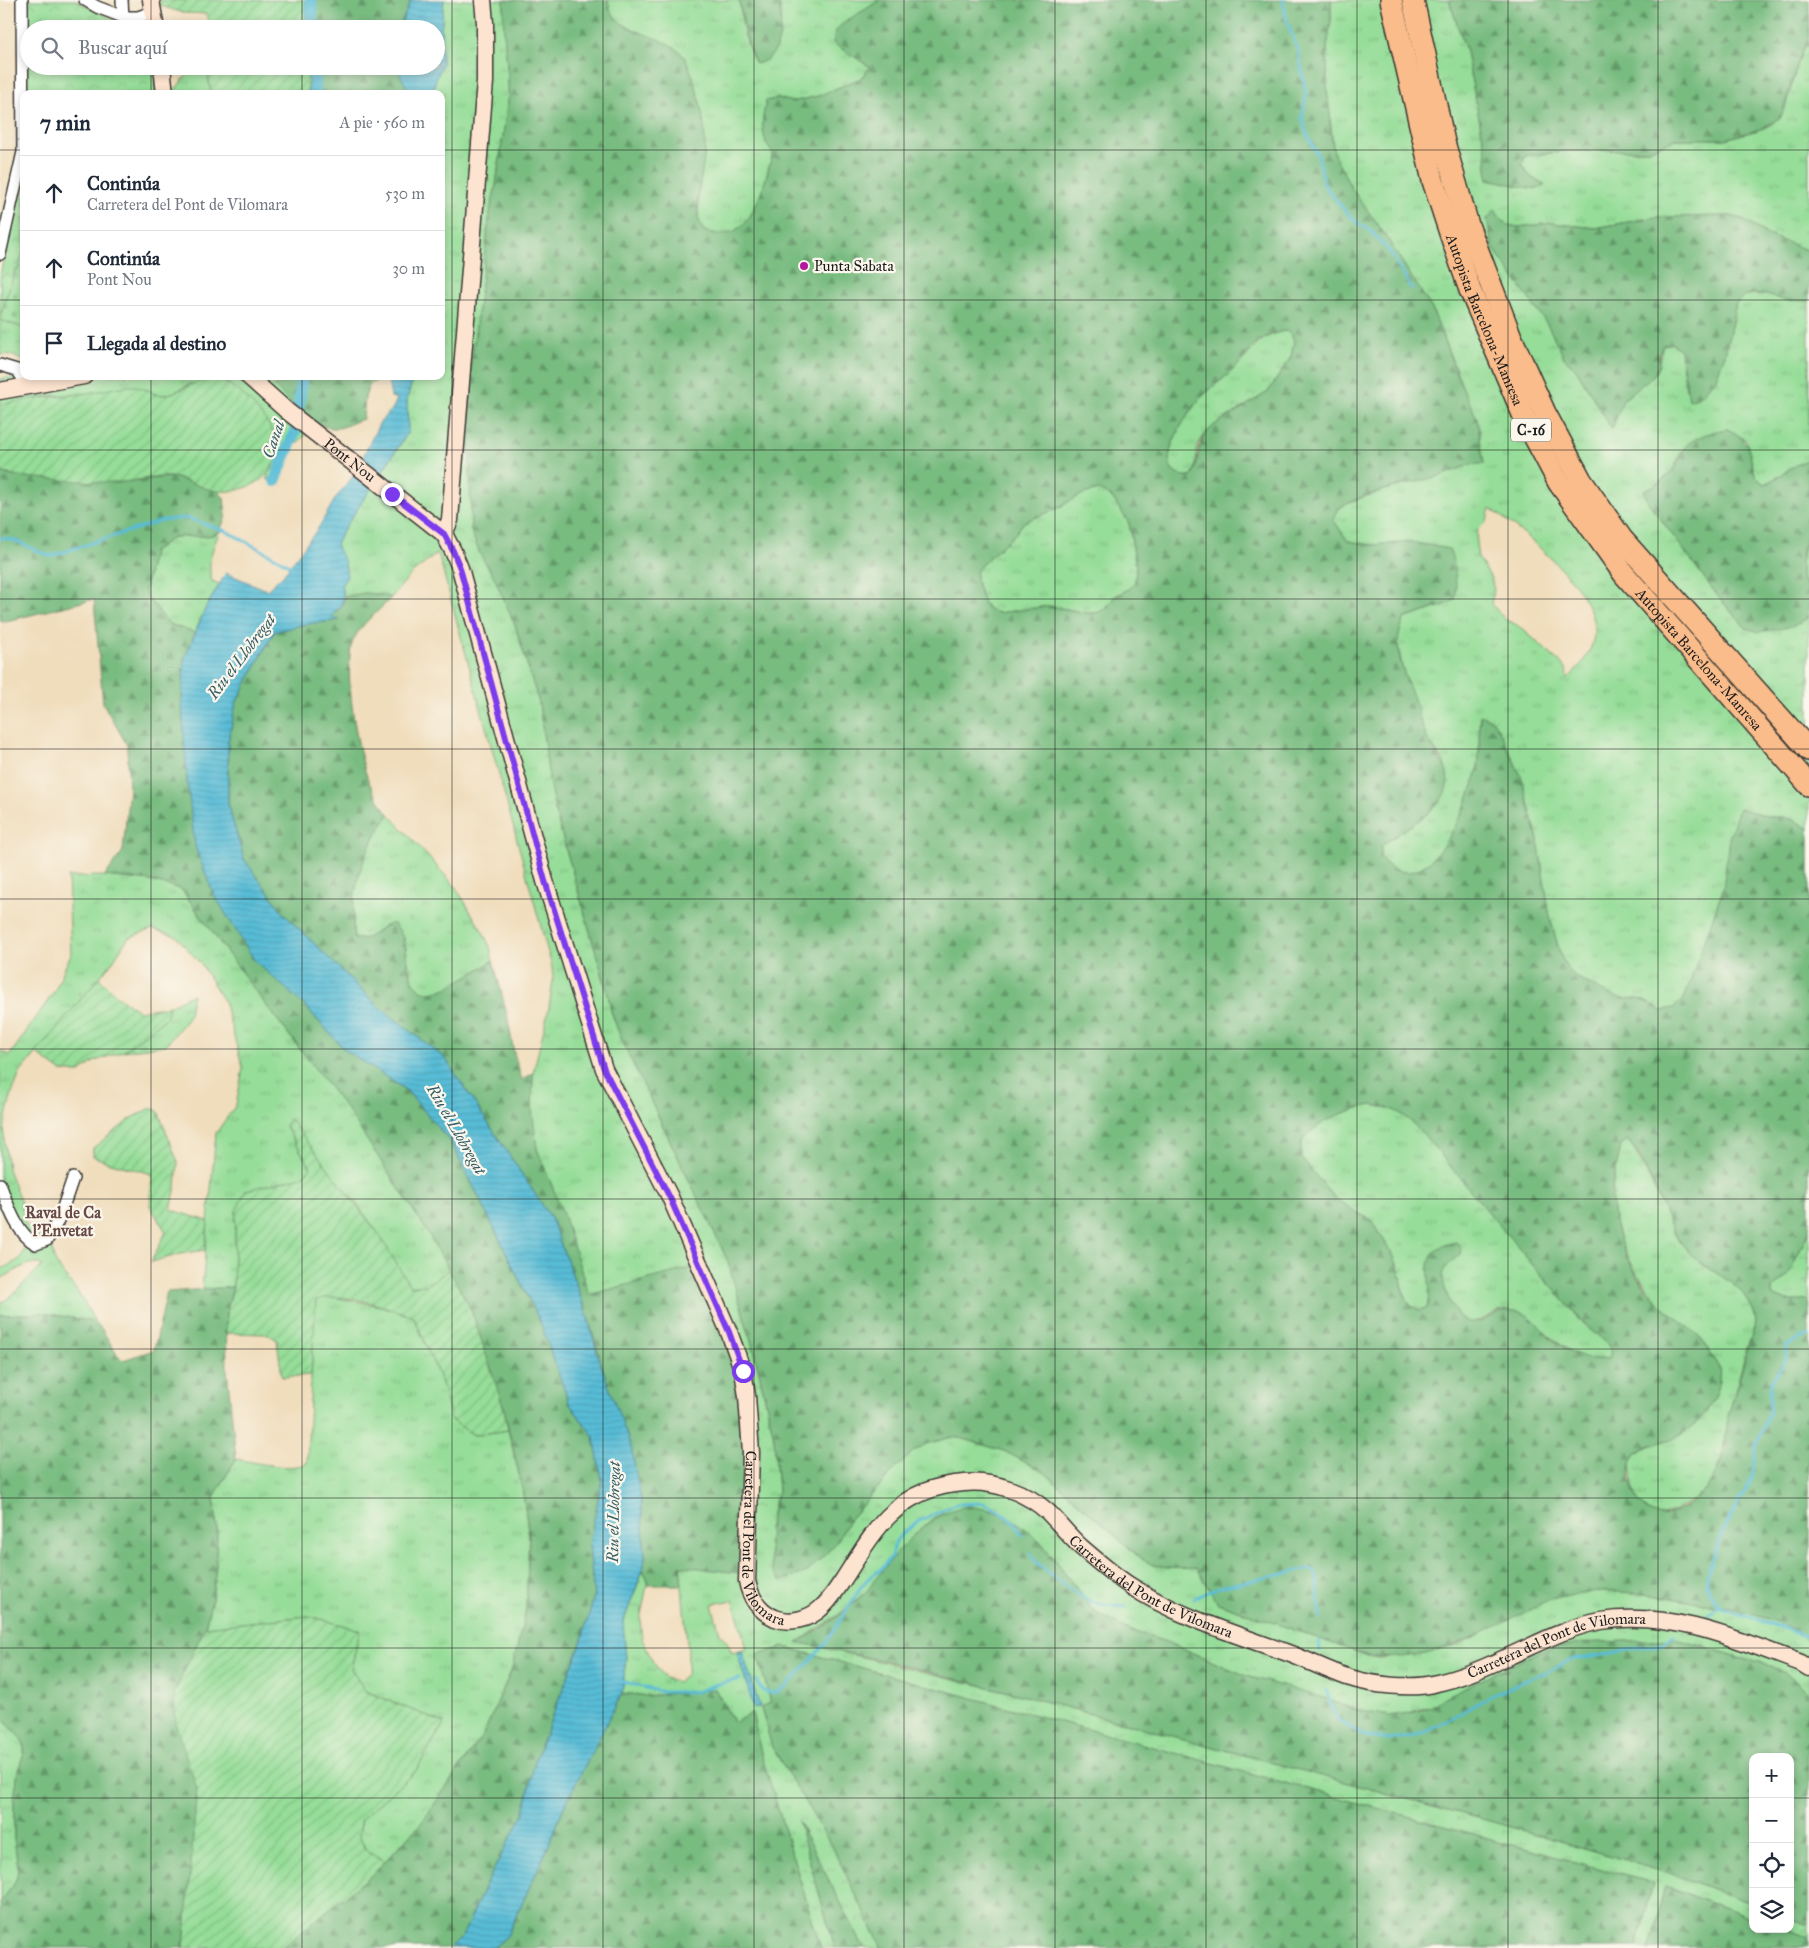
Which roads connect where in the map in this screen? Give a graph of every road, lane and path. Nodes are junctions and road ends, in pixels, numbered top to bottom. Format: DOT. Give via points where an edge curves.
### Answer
graph roads {
  1 [pos="22,0"];
  2 [pos="86,0"];
  3 [pos="122,0"];
  4 [pos="483,0"];
  5 [pos="1392,0"];
  6 [pos="1413,0"];
  7 [pos="152,6"];
  8 [pos="123,17"];
  9 [pos="22,20"];
  10 [pos="126,20"];
  11 [pos="154,20"];
  12 [pos="22,75"];
  13 [pos="22,90"];
  14 [pos="20,161"];
  15 [pos="0,254"];
  16 [pos="0,365"];
  17 [pos="20,374"];
  18 [pos="24,380"];
  19 [pos="62,380"];
  20 [pos="252,380"];
  21 [pos="28,386"];
  22 [pos="0,391"];
  23 [pos="440,532"];
  24 [pos="1809,750"];
  25 [pos="1809,785"];
  26 [pos="73,1178"];
  27 [pos="0,1184"];
  28 [pos="1809,1668"];
  1 -- 9 [label="street"];
  2 -- 8 [label="street"];
  3 -- 8 [label="street"];
  4 -- 23 [label="street" via="484,81 450,520"];
  5 -- 25 [label="highway, Autopista Barcelona-Manresa / C-16" via="1433,180 1451,236 1491,342 1559,483 1624,574"];
  6 -- 24 [label="highway, Autopista Barcelona-Manresa / C-16" via="1444,142 1468,225 1511,337 1545,413 1581,480 1622,539"];
  7 -- 8 [label="street" via="138,17"];
  7 -- 11 [label="street"];
  8 -- 10 [label="street"];
  12 -- 13 [label="street"];
  14 -- 15 [label="street"];
  16 -- 17 [label="street" via="17,370"];
  18 -- 21 [label="street"];
  19 -- 21 [label="street"];
  20 -- 23 [label="street, Pont Nou"];
  21 -- 22 [label="street"];
  23 -- 28 [label="street, Carretera del Pont de Vilomara" via="460,568 545,881 604,1069 670,1198 743,1371 751,1453 747,1572 749,1590 762,1611 786,1621 821,1609 877,1529 909,1498 942,1485 973,1482 1019,1493 1045,1510 1079,1545 1127,1584 1147,1595 1198,1620 1348,1677 1406,1686 1435,1684 1571,1629 1628,1618 1689,1626 1728,1637"];
  26 -- 27 [label="street" via="60,1219 47,1240 36,1244 26,1239"];
}
